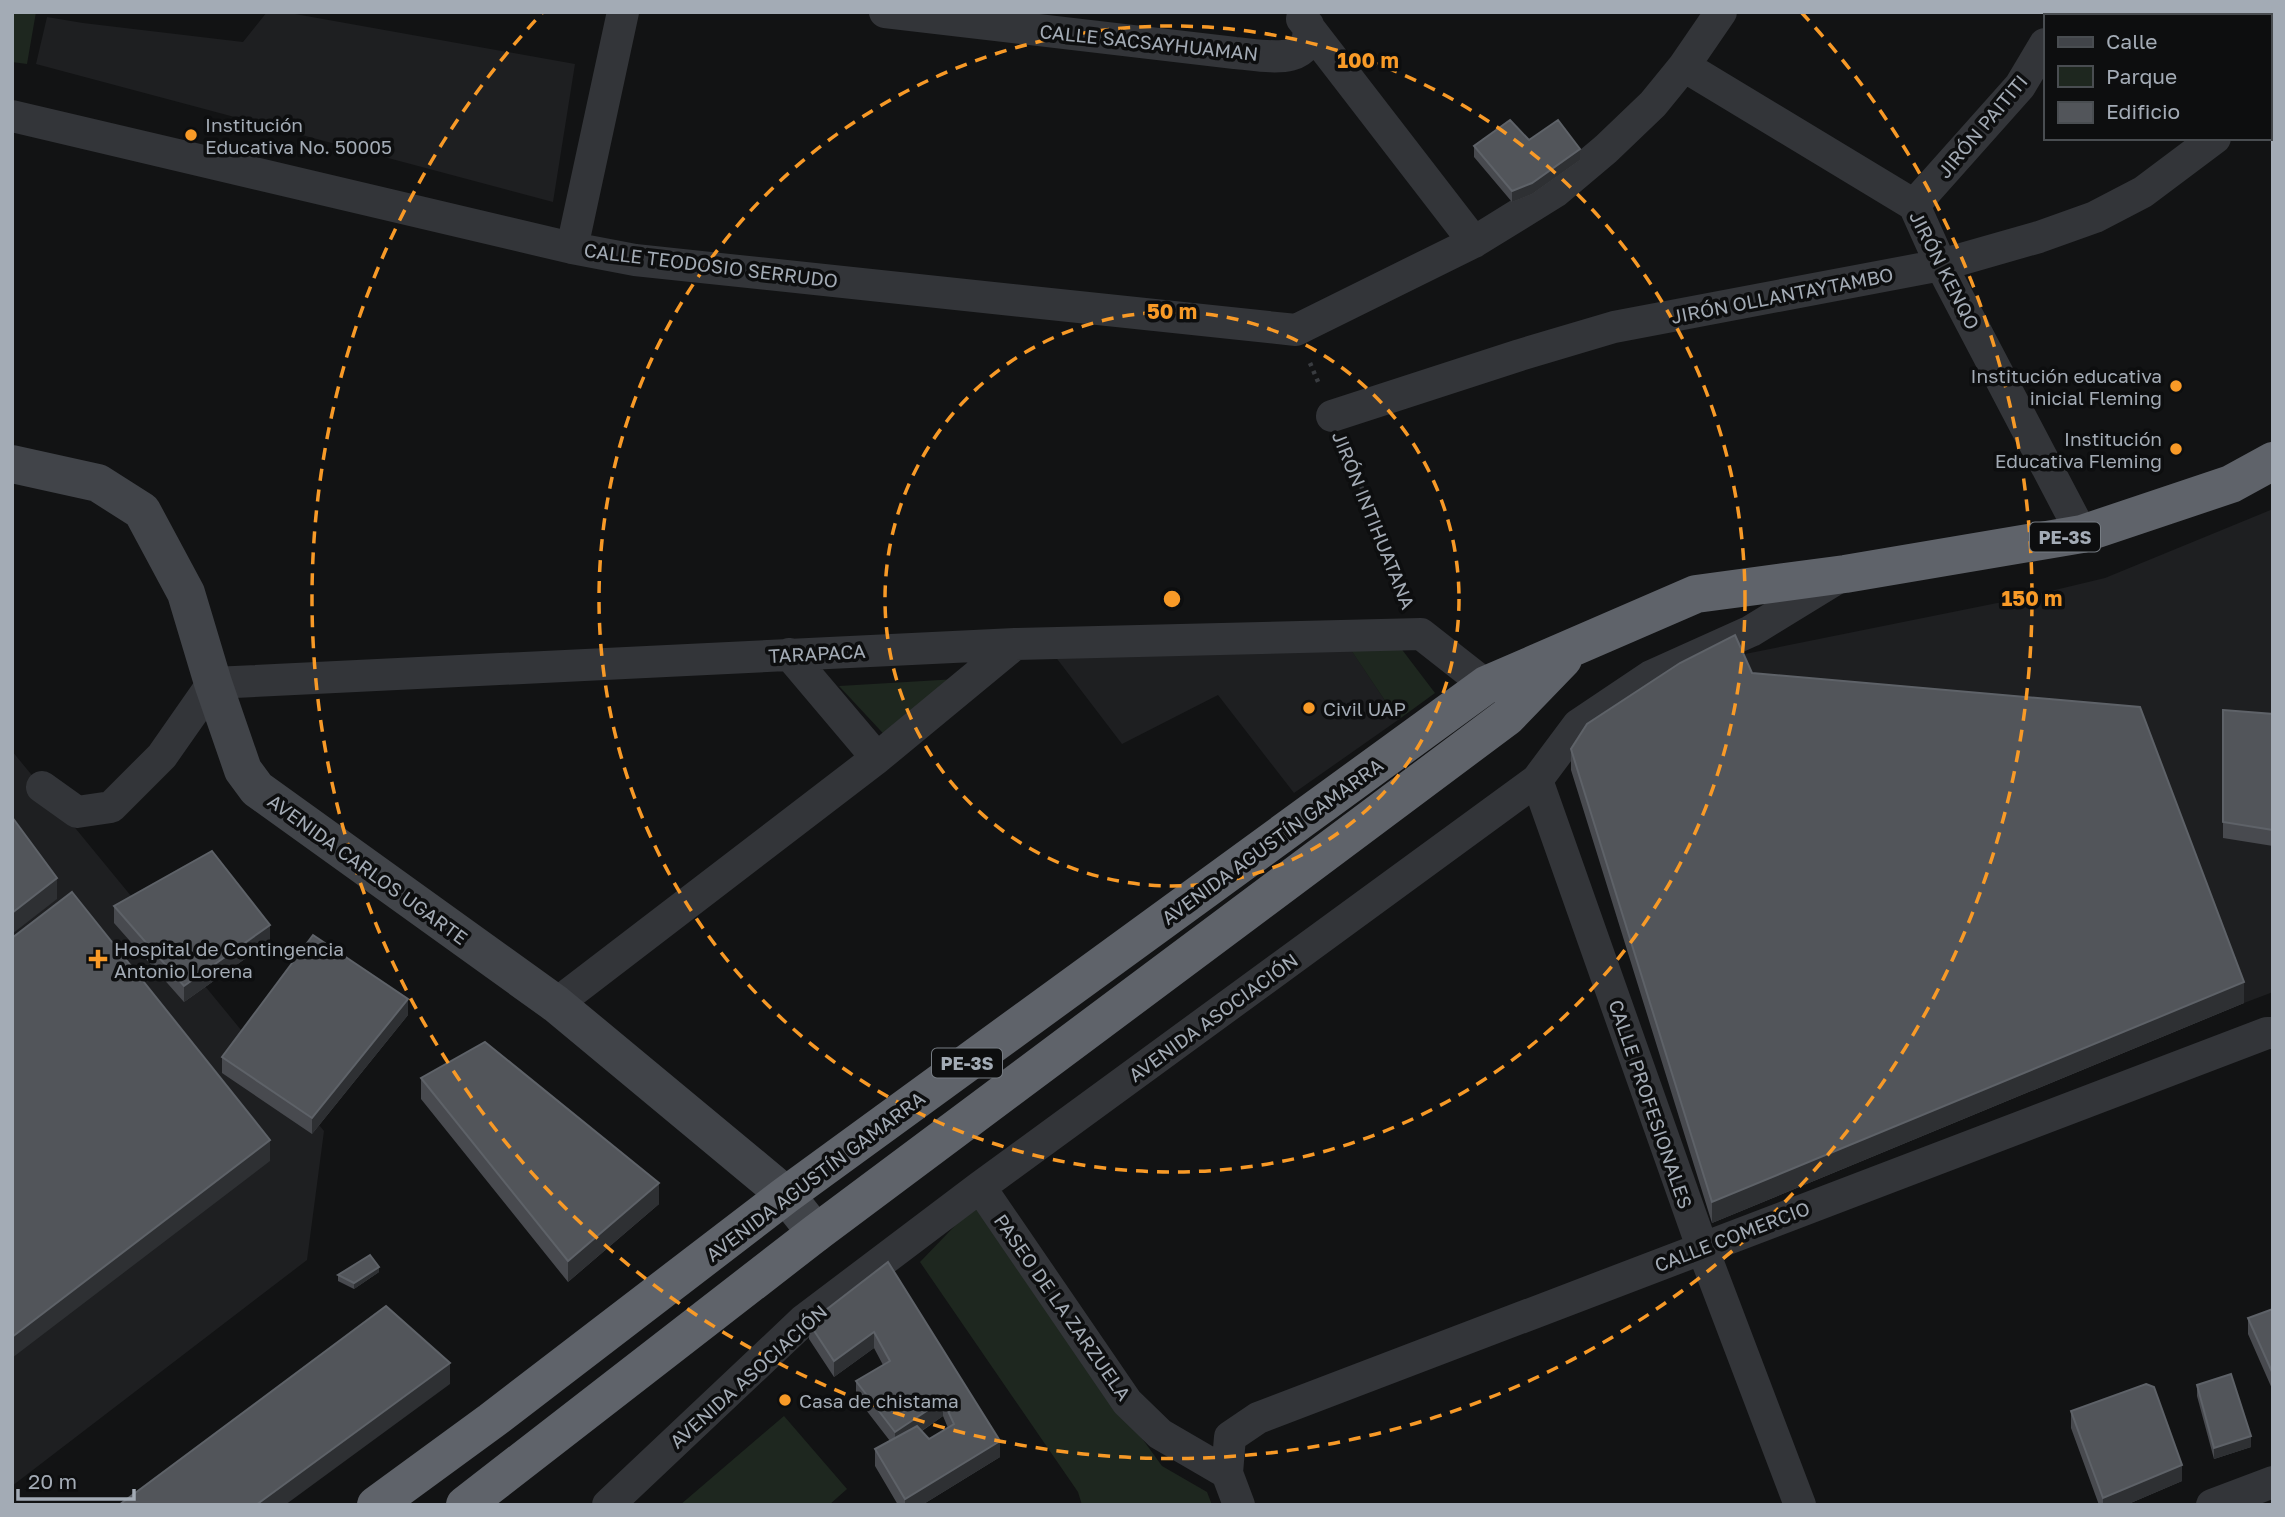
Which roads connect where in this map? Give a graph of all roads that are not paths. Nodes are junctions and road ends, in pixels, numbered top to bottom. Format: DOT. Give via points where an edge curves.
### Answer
graph roads {
  1 [pos="623,12"];
  2 [pos="885,12"];
  3 [pos="1721,12"];
  4 [pos="1311,17"];
  5 [pos="2044,46"];
  6 [pos="1684,66"];
  7 [pos="12,116"];
  8 [pos="2212,140"];
  9 [pos="1914,205"];
  10 [pos="1475,242"];
  11 [pos="572,248"];
  12 [pos="1941,265"];
  13 [pos="1332,416"];
  14 [pos="2273,461"];
  15 [pos="12,464"];
  16 [pos="2082,534"];
  17 [pos="1845,574"];
  18 [pos="1421,634"];
  19 [pos="1015,644"];
  20 [pos="1574,647"];
  21 [pos="789,654"];
  22 [pos="213,683"];
  23 [pos="1486,685"];
  24 [pos="877,758"];
  25 [pos="1536,780"];
  26 [pos="42,788"];
  27 [pos="556,1004"];
  28 [pos="2273,1033"];
  29 [pos="980,1187"];
  30 [pos="786,1195"];
  31 [pos="816,1234"];
  32 [pos="1702,1247"];
  33 [pos="1227,1473"];
  34 [pos="2273,1482"];
  35 [pos="376,1505"];
  36 [pos="465,1505"];
  37 [pos="608,1505"];
  38 [pos="1239,1505"];
  39 [pos="1800,1505"];
  40 [pos="2212,1505"];
  1 -- 11 [label="street"];
  2 -- 4 [label="street, CALLE SACSAYHUAMAN" via="1277,55 1303,50"];
  3 -- 6 [label="street"];
  4 -- 10 [label="street"];
  5 -- 9 [label="street, JIRÓN PAITITI" via="2020,86"];
  6 -- 9 [label="street, JIRÓN KENQO"];
  6 -- 10 [label="street" via="1643,113 1555,192"];
  7 -- 11 [label="street, CALLE TEODOSIO SERRUDO"];
  8 -- 12 [label="street, JIRÓN OLLANTAYTAMBO" via="2143,192 2095,217"];
  9 -- 12 [label="street, JIRÓN KENQO"];
  10 -- 11 [label="street, CALLE TEODOSIO SERRUDO" via="1296,330 648,261"];
  12 -- 13 [label="street, JIRÓN OLLANTAYTAMBO" via="1614,327"];
  12 -- 16 [label="street, JIRÓN KENQO"];
  14 -- 16 [label="highway, PE-3S" via="2231,484"];
  15 -- 22 [label="street, AVENIDA CARLOS UGARTE" via="98,483 142,511 186,593"];
  16 -- 17 [label="highway, PE-3S"];
  17 -- 20 [label="highway, AVENIDA AGUSTÍN GAMARRA / PE-3S" via="1696,594"];
  17 -- 25 [label="street, AVENIDA ASOCIACIÓN" via="1751,631 1651,676 1578,725"];
  18 -- 19 [label="street, TARAPACA"];
  18 -- 23 [label="street, JIRÓN INTIHUATANA"];
  19 -- 21 [label="street, TARAPACA"];
  19 -- 24 [label="street"];
  20 -- 23 [label="highway, AVENIDA AGUSTÍN GAMARRA / PE-3S"];
  20 -- 31 [label="highway, AVENIDA AGUSTÍN GAMARRA / PE-3S" via="1507,717"];
  21 -- 22 [label="street, TARAPACA"];
  21 -- 24 [label="street"];
  22 -- 26 [label="street" via="162,756 111,807 77,812"];
  22 -- 27 [label="street, AVENIDA CARLOS UGARTE" via="243,770 257,789"];
  23 -- 30 [label="highway, AVENIDA AGUSTÍN GAMARRA / PE-3S"];
  24 -- 27 [label="street"];
  25 -- 29 [label="street, AVENIDA ASOCIACIÓN"];
  25 -- 32 [label="street, CALLE PROFESIONALES"];
  27 -- 30 [label="street, AVENIDA CARLOS UGARTE"];
  28 -- 32 [label="street, CALLE COMERCIO"];
  29 -- 33 [label="street, PASEO DE LA ZARZUELA" via="1127,1402 1160,1434"];
  29 -- 37 [label="street, AVENIDA ASOCIACIÓN" via="804,1320"];
  30 -- 31 [label="street, AVENIDA CARLOS UGARTE"];
  30 -- 35 [label="highway, AVENIDA AGUSTÍN GAMARRA / PE-3S"];
  31 -- 36 [label="highway, AVENIDA AGUSTÍN GAMARRA / PE-3S"];
  32 -- 33 [label="street, CALLE COMERCIO" via="1258,1418 1230,1437"];
  32 -- 39 [label="street, CALLE PROFESIONALES"];
  33 -- 38 [label="street"];
  34 -- 40 [label="street"];
}
